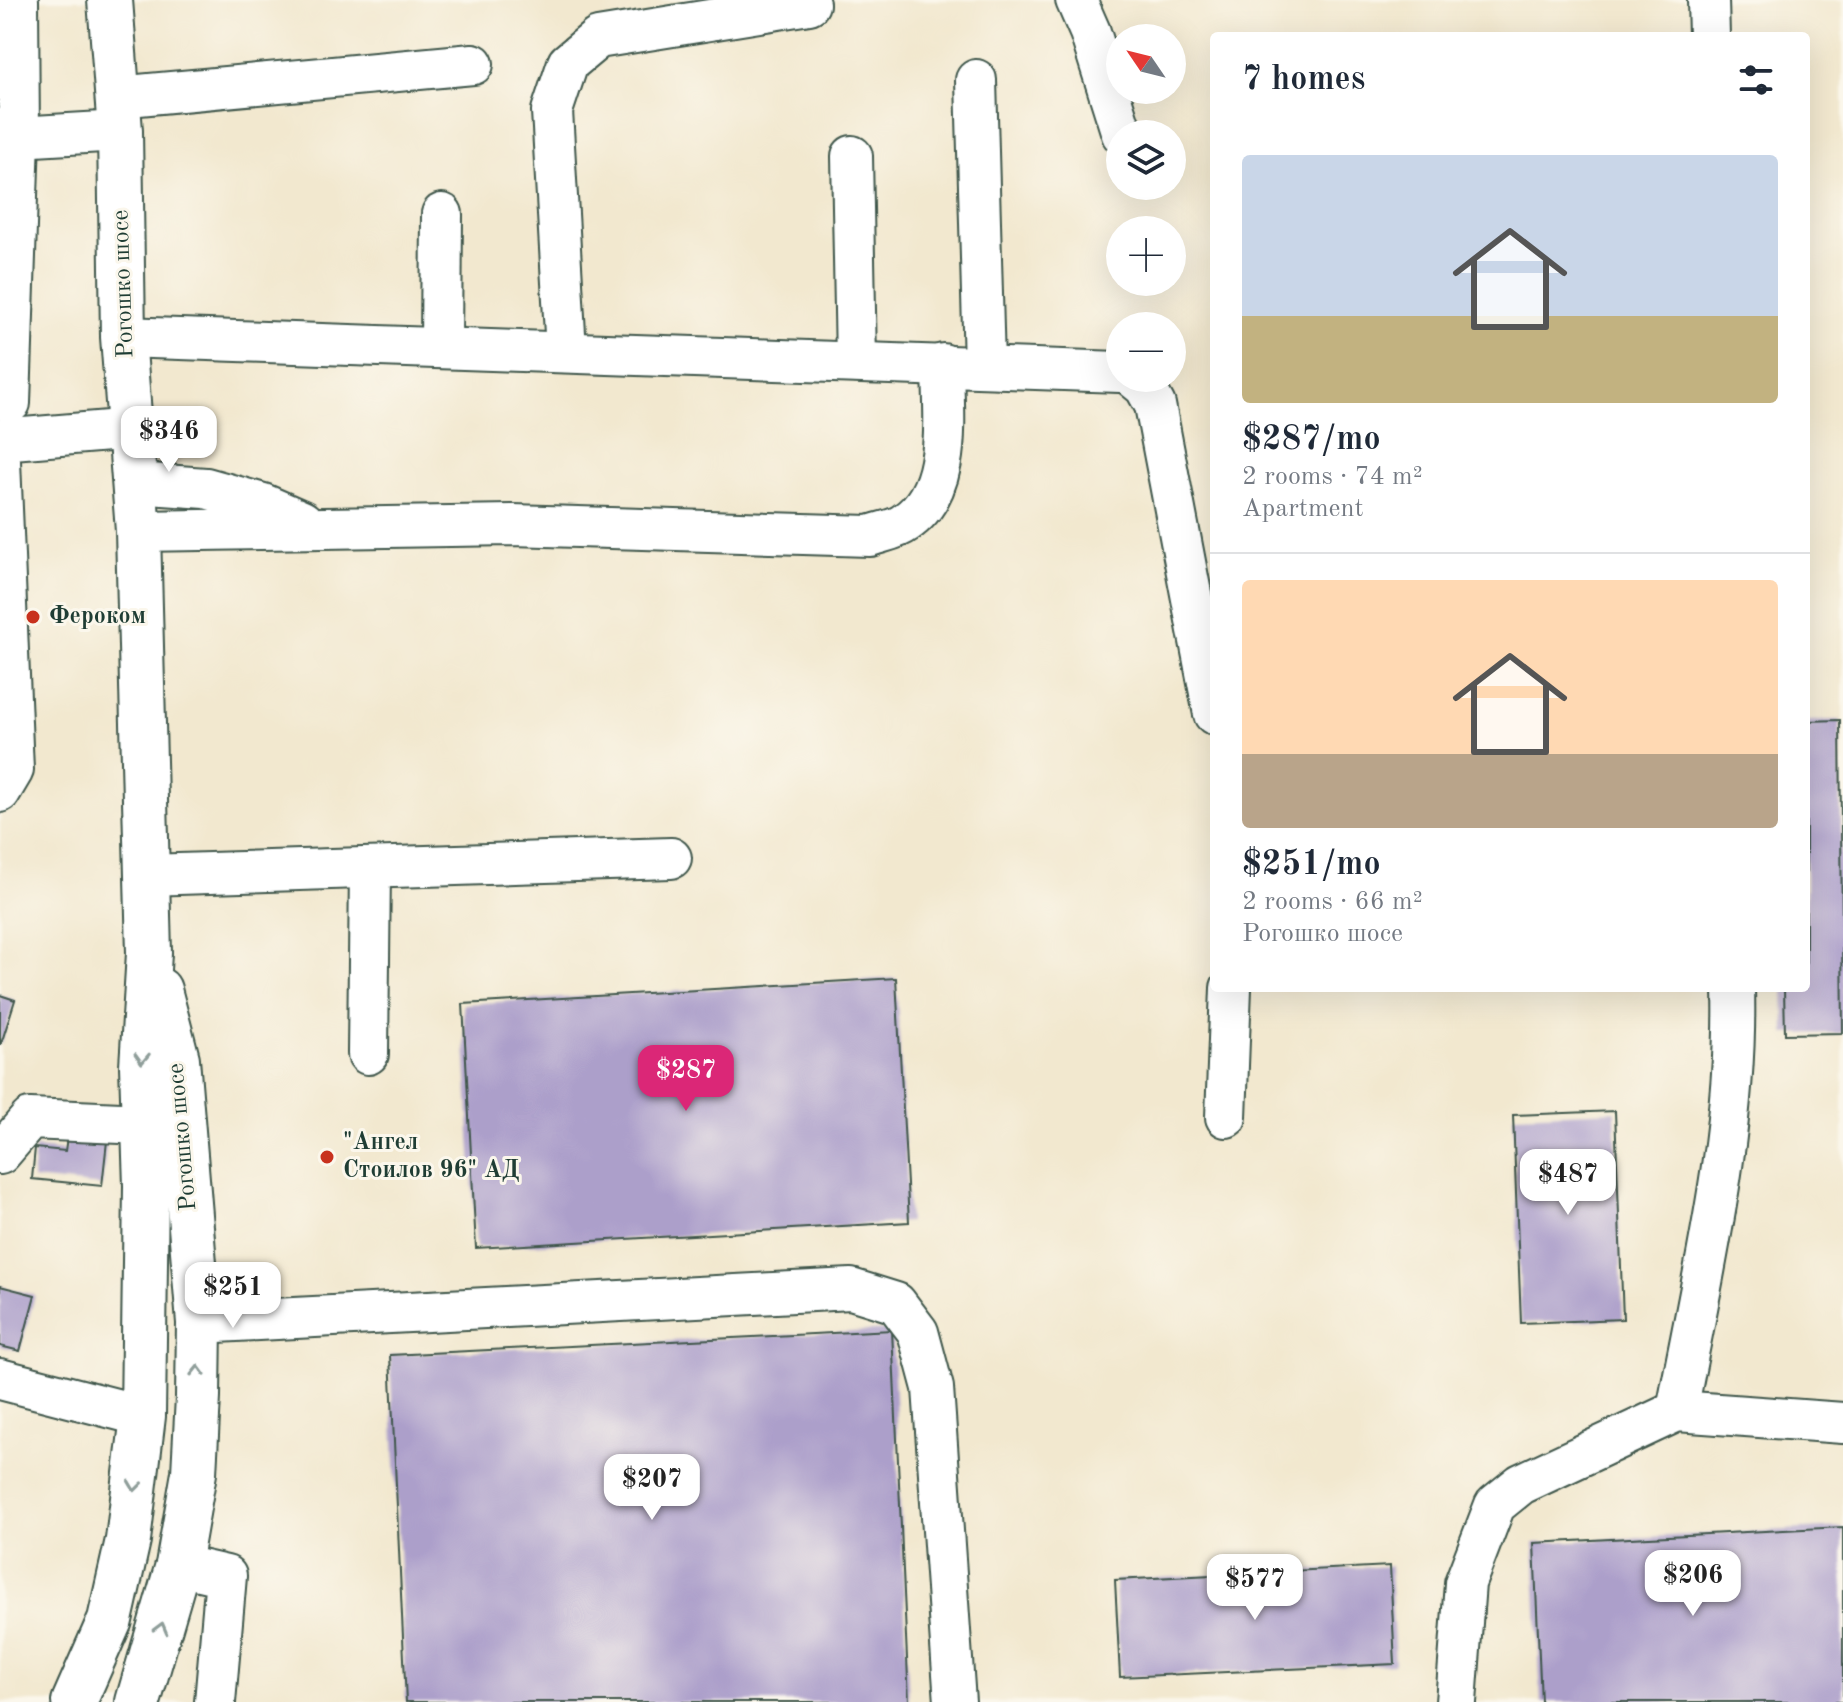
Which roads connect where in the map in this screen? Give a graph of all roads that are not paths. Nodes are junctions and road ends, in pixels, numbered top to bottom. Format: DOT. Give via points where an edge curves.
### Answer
graph roads {
  1 [pos="18,0"];
  2 [pos="110,0"];
  3 [pos="1076,0"];
  4 [pos="1708,0"];
  5 [pos="809,4"];
  6 [pos="1709,32"];
  7 [pos="473,64"];
  8 [pos="976,80"];
  9 [pos="119,114"];
  10 [pos="1118,120"];
  11 [pos="9,137"];
  12 [pos="852,156"];
  13 [pos="442,214"];
  14 [pos="7,266"];
  15 [pos="123,337"];
  16 [pos="441,347"];
  17 [pos="566,351"];
  18 [pos="856,361"];
  19 [pos="943,364"];
  20 [pos="984,365"];
  21 [pos="1106,371"];
  22 [pos="1148,392"];
  23 [pos="5,422"];
  24 [pos="133,429"];
  25 [pos="0,461"];
  26 [pos="136,483"];
  27 [pos="318,528"];
  28 [pos="138,531"];
  29 [pos="1210,693"];
  30 [pos="0,792"];
  31 [pos="671,858"];
  32 [pos="370,868"];
  33 [pos="147,875"];
  34 [pos="149,953"];
  35 [pos="1231,992"];
  36 [pos="1734,992"];
  37 [pos="368,1054"];
  38 [pos="1226,1117"];
  39 [pos="144,1124"];
  40 [pos="0,1154"];
  41 [pos="199,1323"];
  42 [pos="0,1379"];
  43 [pos="1677,1411"];
  44 [pos="143,1416"];
  45 [pos="1843,1423"];
  46 [pos="178,1565"];
  47 [pos="74,1702"];
  48 [pos="138,1702"];
  49 [pos="215,1702"];
  50 [pos="955,1702"];
  51 [pos="1456,1702"];
  1 -- 11 [label="lane"];
  2 -- 9 [label="main road, Рогошко шосе"];
  3 -- 10 [label="lane"];
  4 -- 6 [label="lane"];
  5 -- 17 [label="lane" via="598,38 568,63 552,111"];
  7 -- 9 [label="lane"];
  8 -- 20 [label="lane"];
  9 -- 11 [label="lane"];
  9 -- 15 [label="main road, Рогошко шосе"];
  11 -- 14 [label="lane"];
  12 -- 18 [label="lane"];
  13 -- 16 [label="lane"];
  14 -- 23 [label="lane"];
  15 -- 16 [label="lane"];
  15 -- 24 [label="main road, Рогошко шосе"];
  16 -- 17 [label="lane"];
  17 -- 18 [label="lane"];
  18 -- 19 [label="lane"];
  19 -- 20 [label="lane"];
  19 -- 27 [label="lane" via="943,454 929,497 905,524 870,536 513,525"];
  20 -- 21 [label="lane"];
  22 -- 29 [label="lane" via="1155,405"];
  23 -- 24 [label="lane"];
  24 -- 26 [label="main road, Рогошко шосе"];
  25 -- 30 [label="lane" via="13,770"];
  26 -- 27 [label="lane" via="206,488 263,504"];
  26 -- 28 [label="main road, Рогошко шосе"];
  27 -- 28 [label="lane"];
  28 -- 33 [label="main road, Рогошко шосе"];
  31 -- 32 [label="lane"];
  32 -- 33 [label="lane"];
  32 -- 37 [label="lane"];
  33 -- 34 [label="main road, Рогошко шосе"];
  34 -- 39 [label="main road, Рогошко шосе, one-way"];
  34 -- 41 [label="main road, Рогошко шосе" via="177,1059"];
  35 -- 38 [label="lane"];
  36 -- 43 [label="lane" via="1736,1031 1719,1189"];
  39 -- 40 [label="lane" via="30,1119"];
  39 -- 44 [label="main road, Рогошко шосе"];
  46 -- 41 [label="main road, Рогошко шосе, one-way" via="194,1473"];
  41 -- 50 [label="lane" via="851,1289 896,1303 918,1332 933,1388"];
  42 -- 44 [label="lane"];
  43 -- 45 [label="lane"];
  43 -- 51 [label="lane" via="1521,1484 1495,1505 1465,1583"];
  44 -- 47 [label="main road, Рогошко шосе, one-way" via="128,1540 110,1620"];
  48 -- 46 [label="main road, Рогошко шосе, one-way"];
  46 -- 49 [label="lane" via="226,1576"];
}
